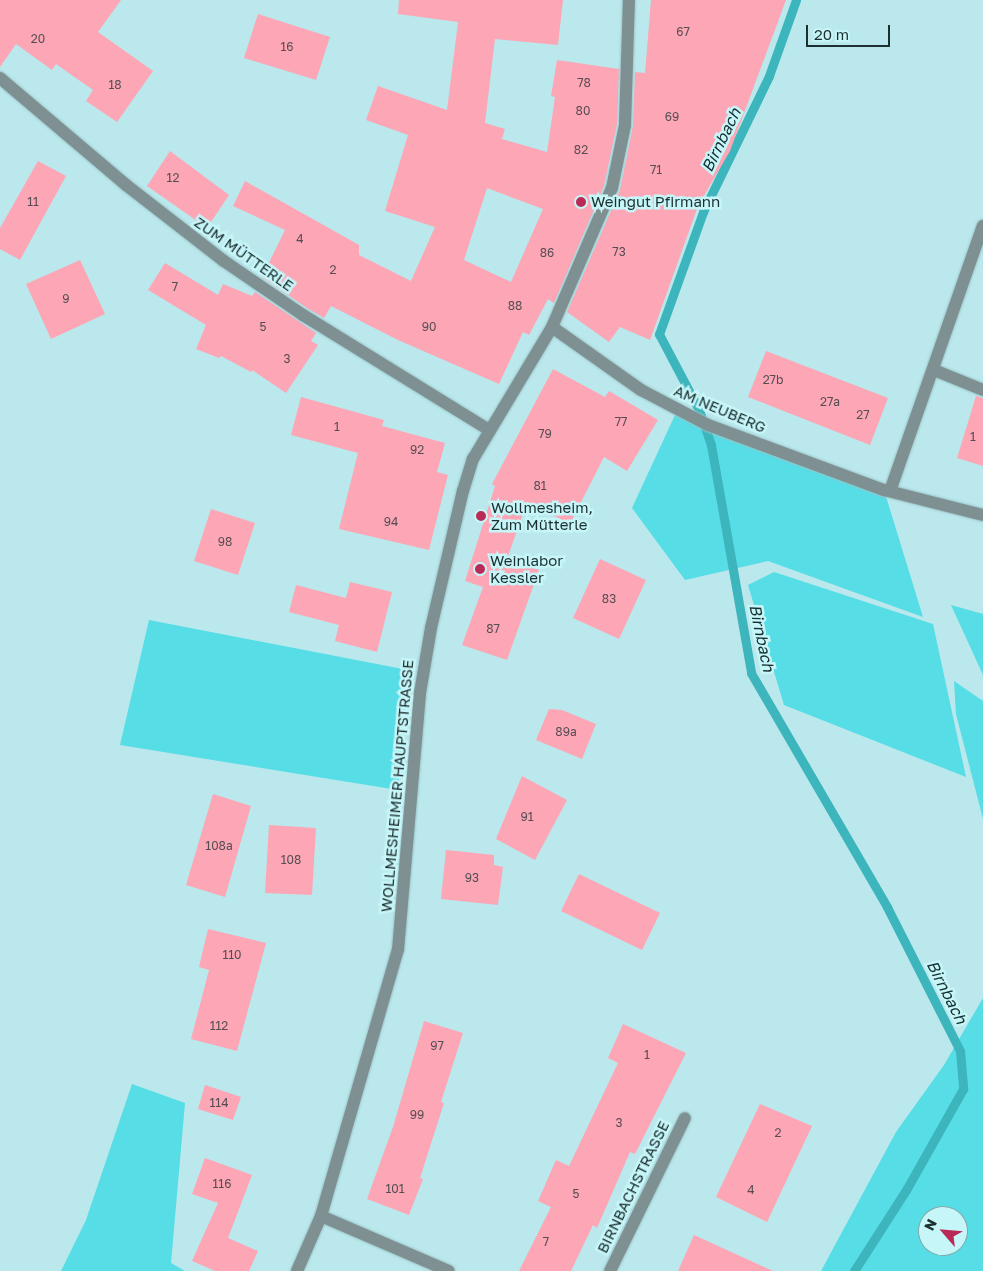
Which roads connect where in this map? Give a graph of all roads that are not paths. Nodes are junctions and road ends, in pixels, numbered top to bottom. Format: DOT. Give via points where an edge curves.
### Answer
graph roads {
  1 [pos="629,0"];
  2 [pos="0,78"];
  3 [pos="983,226"];
  4 [pos="980,243"];
  5 [pos="552,328"];
  6 [pos="934,370"];
  7 [pos="983,390"];
  8 [pos="489,430"];
  9 [pos="890,491"];
  10 [pos="983,515"];
  11 [pos="685,1118"];
  12 [pos="321,1216"];
  13 [pos="297,1271"];
  14 [pos="449,1271"];
  15 [pos="610,1271"];
  1 -- 5 [label="street, WOLLMESHEIMER HAUPTSTRASSE" via="626,125 612,188"];
  2 -- 8 [label="street, ZUM MÜTTERLE" via="126,185 224,261 303,315"];
  3 -- 4 [label="street"];
  4 -- 6 [label="street"];
  5 -- 8 [label="street, WOLLMESHEIMER HAUPTSTRASSE"];
  5 -- 9 [label="street, AM NEUBERG" via="657,400 708,425"];
  6 -- 7 [label="street"];
  6 -- 9 [label="street"];
  8 -- 12 [label="street, WOLLMESHEIMER HAUPTSTRASSE" via="473,460 463,492 425,658 398,950"];
  9 -- 10 [label="street, AM NEUBERG"];
  11 -- 15 [label="street, BIRNBACHSTRASSE"];
  12 -- 13 [label="street, WOLLMESHEIMER HAUPTSTRASSE"];
  12 -- 14 [label="street"];
}
